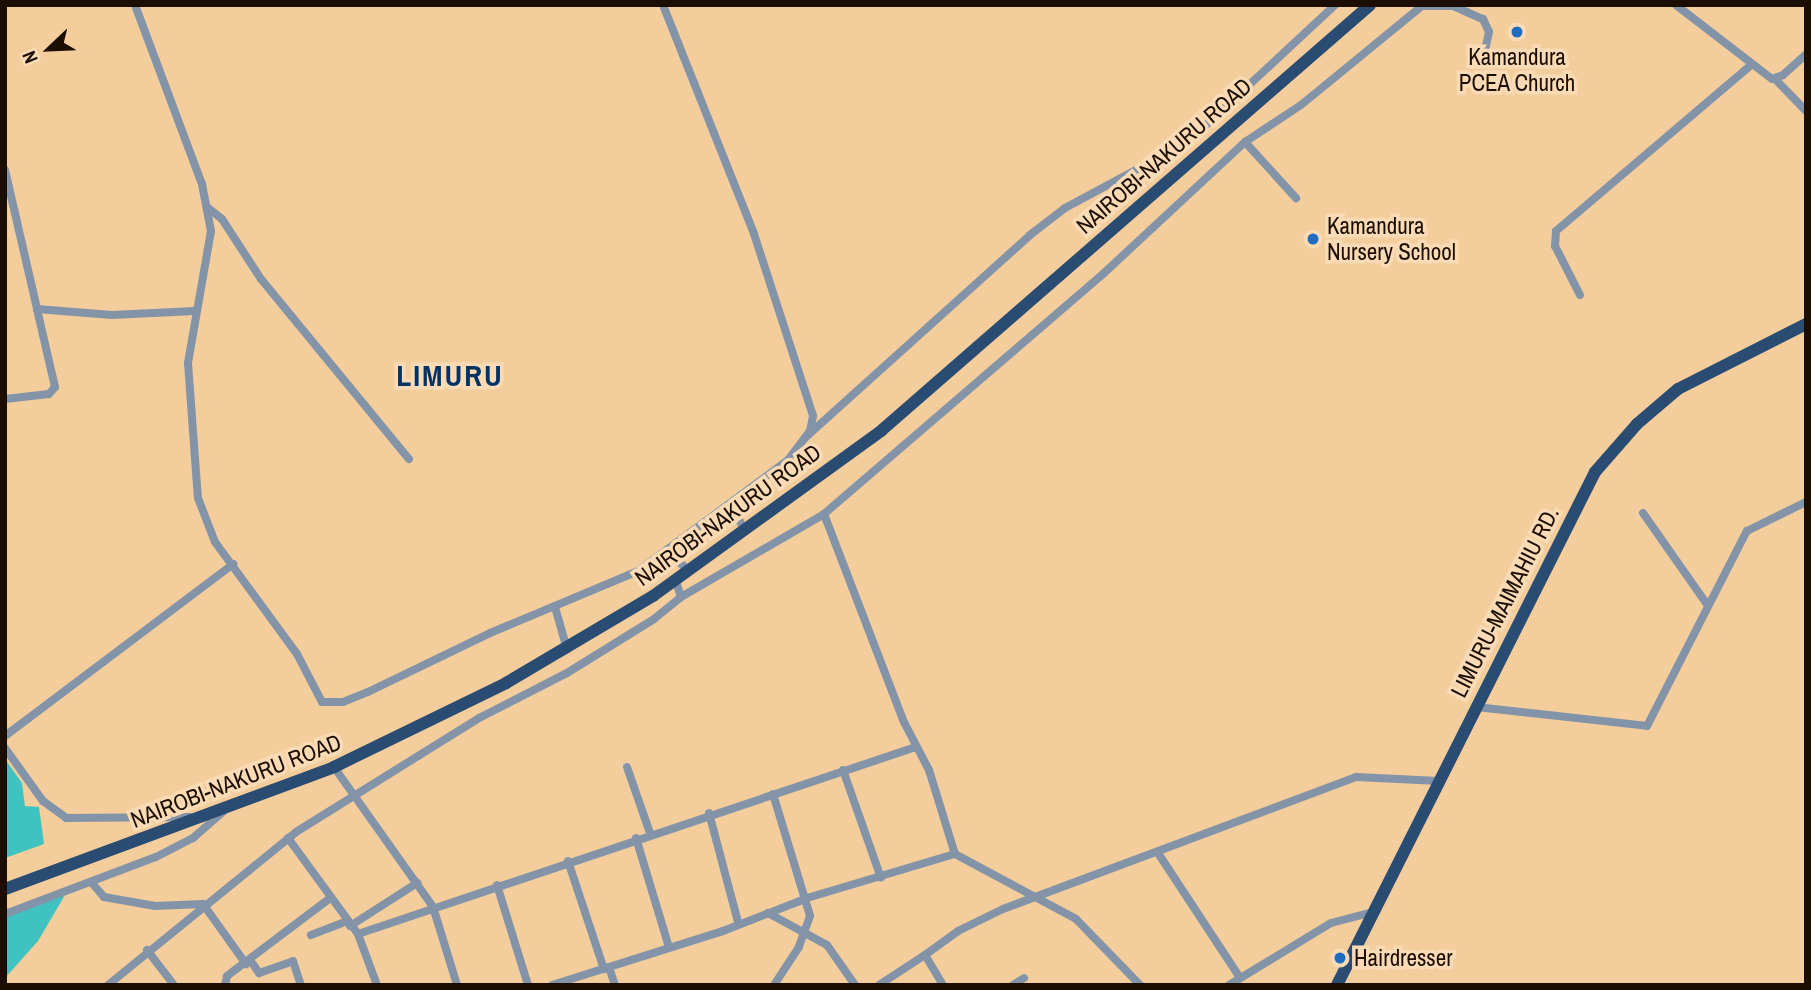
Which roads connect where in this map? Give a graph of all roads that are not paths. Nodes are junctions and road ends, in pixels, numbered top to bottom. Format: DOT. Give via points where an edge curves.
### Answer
graph roads {
  1 [pos="135,5"];
  2 [pos="663,5"];
  3 [pos="1335,5"];
  4 [pos="1370,5"];
  5 [pos="1451,5"];
  6 [pos="1676,5"];
  7 [pos="1423,6"];
  8 [pos="1486,46"];
  9 [pos="1806,54"];
  10 [pos="1751,65"];
  11 [pos="1776,80"];
  12 [pos="1806,110"];
  13 [pos="1207,124"];
  14 [pos="1219,136"];
  15 [pos="1245,142"];
  16 [pos="5,170"];
  17 [pos="1296,198"];
  18 [pos="207,207"];
  19 [pos="1580,295"];
  20 [pos="37,309"];
  21 [pos="195,311"];
  22 [pos="1806,324"];
  23 [pos="5,399"];
  24 [pos="807,436"];
  25 [pos="409,459"];
  26 [pos="741,495"];
  27 [pos="1806,502"];
  28 [pos="1643,513"];
  29 [pos="824,514"];
  30 [pos="744,530"];
  31 [pos="667,551"];
  32 [pos="233,564"];
  33 [pos="688,570"];
  34 [pos="675,579"];
  35 [pos="681,597"];
  36 [pos="1708,606"];
  37 [pos="555,607"];
  38 [pos="567,649"];
  39 [pos="1476,707"];
  40 [pos="5,736"];
  41 [pos="916,747"];
  42 [pos="5,748"];
  43 [pos="334,767"];
  44 [pos="627,767"];
  45 [pos="843,769"];
  46 [pos="1439,781"];
  47 [pos="356,792"];
  48 [pos="773,794"];
  49 [pos="218,813"];
  50 [pos="709,813"];
  51 [pos="650,833"];
  52 [pos="288,838"];
  53 [pos="636,838"];
  54 [pos="1158,853"];
  55 [pos="956,854"];
  56 [pos="568,861"];
  57 [pos="881,878"];
  58 [pos="91,882"];
  59 [pos="417,884"];
  60 [pos="497,885"];
  61 [pos="5,889"];
  62 [pos="1034,896"];
  63 [pos="330,898"];
  64 [pos="807,898"];
  65 [pos="203,904"];
  66 [pos="433,907"];
  67 [pos="1373,912"];
  68 [pos="768,913"];
  69 [pos="5,914"];
  70 [pos="737,922"];
  71 [pos="349,923"];
  72 [pos="805,932"];
  73 [pos="358,934"];
  74 [pos="311,935"];
  75 [pos="669,947"];
  76 [pos="147,950"];
  77 [pos="925,955"];
  78 [pos="248,962"];
  79 [pos="607,968"];
  80 [pos="1024,978"];
  81 [pos="1240,978"];
  82 [pos="107,985"];
  83 [pos="174,985"];
  84 [pos="225,985"];
  85 [pos="300,985"];
  86 [pos="377,985"];
  87 [pos="457,985"];
  88 [pos="528,985"];
  89 [pos="552,985"];
  90 [pos="615,985"];
  91 [pos="774,985"];
  92 [pos="855,985"];
  93 [pos="879,985"];
  94 [pos="943,985"];
  95 [pos="1013,985"];
  96 [pos="1140,985"];
  97 [pos="1229,985"];
  98 [pos="1337,985"];
  1 -- 18 [label="street"];
  2 -- 24 [label="street" via="754,234 813,416"];
  3 -- 13 [label="street"];
  4 -- 14 [label="highway, NAIROBI-NAKURU ROAD"];
  5 -- 7 [label="street"];
  5 -- 8 [label="street" via="1483,19 1489,32"];
  6 -- 10 [label="street"];
  7 -- 15 [label="street" via="1301,104"];
  9 -- 11 [label="street"];
  10 -- 11 [label="street"];
  10 -- 19 [label="street" via="1556,230 1555,246"];
  11 -- 12 [label="street"];
  13 -- 14 [label="street"];
  13 -- 24 [label="street" via="1039,228"];
  14 -- 30 [label="highway, NAIROBI-NAKURU ROAD" via="882,430"];
  15 -- 17 [label="street"];
  15 -- 29 [label="street" via="1103,274"];
  16 -- 20 [label="street"];
  18 -- 21 [label="street" via="212,244"];
  18 -- 25 [label="street" via="222,219 261,279"];
  20 -- 21 [label="street" via="112,315"];
  20 -- 23 [label="street" via="55,387 49,394"];
  21 -- 32 [label="street" via="188,376 196,486 211,534"];
  22 -- 39 [label="highway, LIMURU-MAIMAHIU RD." via="1678,389 1607,456 1584,491"];
  24 -- 26 [label="street" via="788,460"];
  26 -- 30 [label="street" via="737,515"];
  26 -- 31 [label="street"];
  27 -- 36 [label="street" via="1747,531"];
  28 -- 36 [label="street"];
  29 -- 35 [label="street"];
  29 -- 41 [label="street"];
  30 -- 33 [label="highway, NAIROBI-NAKURU ROAD"];
  31 -- 33 [label="street"];
  31 -- 37 [label="street" via="610,585"];
  32 -- 37 [label="street" via="304,665 318,699 328,704 368,692"];
  32 -- 40 [label="street"];
  33 -- 34 [label="highway, NAIROBI-NAKURU ROAD"];
  34 -- 35 [label="street"];
  34 -- 38 [label="highway, NAIROBI-NAKURU ROAD"];
  35 -- 47 [label="street" via="618,642"];
  36 -- 39 [label="street" via="1647,726"];
  37 -- 38 [label="street"];
  38 -- 43 [label="highway, NAIROBI-NAKURU ROAD" via="434,721"];
  39 -- 46 [label="highway, LIMURU-MAIMAHIU RD."];
  41 -- 45 [label="street"];
  41 -- 55 [label="street" via="933,782"];
  42 -- 49 [label="street" via="44,801 66,818"];
  43 -- 47 [label="street"];
  43 -- 49 [label="highway, NAIROBI-NAKURU ROAD"];
  44 -- 51 [label="street"];
  45 -- 48 [label="street"];
  45 -- 57 [label="street"];
  46 -- 54 [label="street" via="1356,777"];
  46 -- 67 [label="highway, LIMURU-MAIMAHIU RD."];
  47 -- 52 [label="street"];
  47 -- 59 [label="street"];
  48 -- 50 [label="street"];
  48 -- 64 [label="street"];
  49 -- 58 [label="street" via="169,851"];
  49 -- 61 [label="highway, NAIROBI-NAKURU ROAD"];
  50 -- 51 [label="street"];
  50 -- 70 [label="street"];
  51 -- 53 [label="street"];
  52 -- 63 [label="street"];
  52 -- 65 [label="street"];
  53 -- 56 [label="street"];
  53 -- 75 [label="street"];
  54 -- 62 [label="street"];
  54 -- 81 [label="street"];
  55 -- 57 [label="street"];
  55 -- 62 [label="street"];
  56 -- 60 [label="street"];
  56 -- 79 [label="street"];
  57 -- 64 [label="street"];
  58 -- 65 [label="street" via="101,896 155,906"];
  58 -- 69 [label="street"];
  59 -- 66 [label="street"];
  59 -- 71 [label="street"];
  60 -- 66 [label="street"];
  60 -- 88 [label="street"];
  62 -- 77 [label="street" via="970,924"];
  62 -- 96 [label="street" via="1091,930"];
  63 -- 71 [label="street"];
  63 -- 78 [label="street"];
  64 -- 68 [label="street"];
  64 -- 72 [label="street" via="810,916"];
  65 -- 76 [label="street"];
  65 -- 78 [label="street"];
  66 -- 73 [label="street"];
  66 -- 87 [label="street"];
  67 -- 81 [label="street" via="1332,923"];
  67 -- 98 [label="highway, LIMURU-MAIMAHIU RD."];
  68 -- 70 [label="street"];
  68 -- 72 [label="street"];
  70 -- 75 [label="street"];
  71 -- 73 [label="street"];
  71 -- 74 [label="street"];
  72 -- 91 [label="street"];
  72 -- 92 [label="street" via="832,950"];
  73 -- 86 [label="street"];
  75 -- 79 [label="street"];
  76 -- 82 [label="street"];
  76 -- 83 [label="street"];
  77 -- 93 [label="street"];
  77 -- 94 [label="street"];
  78 -- 84 [label="street" via="227,976"];
  78 -- 85 [label="street" via="259,973 293,961"];
  79 -- 89 [label="street"];
  79 -- 90 [label="street"];
  80 -- 95 [label="street"];
  81 -- 97 [label="street"];
}
